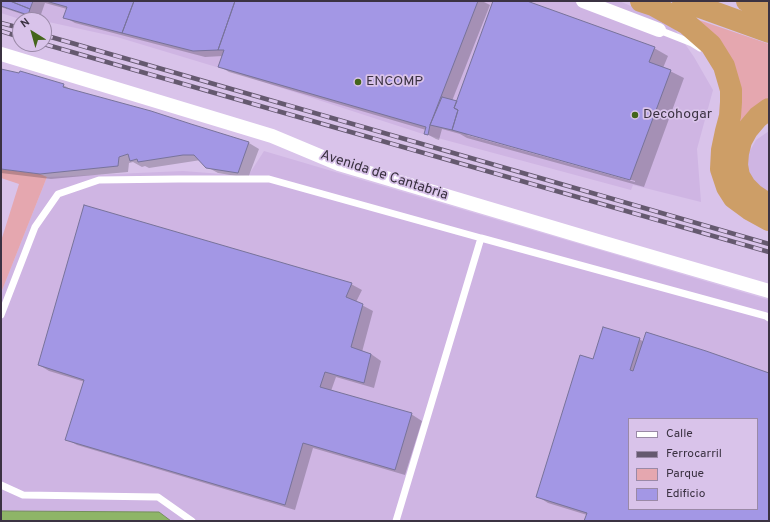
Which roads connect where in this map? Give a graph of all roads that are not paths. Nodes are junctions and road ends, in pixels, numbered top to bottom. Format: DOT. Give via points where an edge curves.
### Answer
graph roads {
  1 [pos="583,1"];
  2 [pos="641,1"];
  3 [pos="683,1"];
  4 [pos="747,1"];
  5 [pos="769,9"];
  6 [pos="659,30"];
  7 [pos="769,32"];
  8 [pos="704,52"];
  9 [pos="1,54"];
  10 [pos="718,72"];
  11 [pos="731,90"];
  12 [pos="769,109"];
  13 [pos="727,187"];
  14 [pos="769,202"];
  15 [pos="769,213"];
  16 [pos="769,220"];
  17 [pos="481,238"];
  18 [pos="769,290"];
  19 [pos="1,315"];
  20 [pos="769,318"];
  21 [pos="1,486"];
  22 [pos="192,521"];
  23 [pos="396,521"];
  1 -- 6 [label="street"];
  2 -- 11 [label="highway" via="687,24 711,45 724,66"];
  3 -- 7 [label="highway"];
  4 -- 5 [label="highway"];
  6 -- 8 [label="lane" via="692,43"];
  9 -- 18 [label="street, Avenida de Cantabria" via="272,136 339,164"];
  10 -- 11 [label="lane"];
  11 -- 13 [label="highway" via="730,116 722,150 722,169"];
  12 -- 14 [label="highway" via="747,130 741,141 737,165 745,186 754,195"];
  13 -- 15 [label="lane"];
  13 -- 16 [label="highway" via="734,198 749,210"];
  17 -- 19 [label="lane" via="269,179 99,180 58,194 35,227"];
  17 -- 20 [label="lane"];
  17 -- 23 [label="lane"];
  21 -- 22 [label="lane" via="23,495 158,497"];
}
